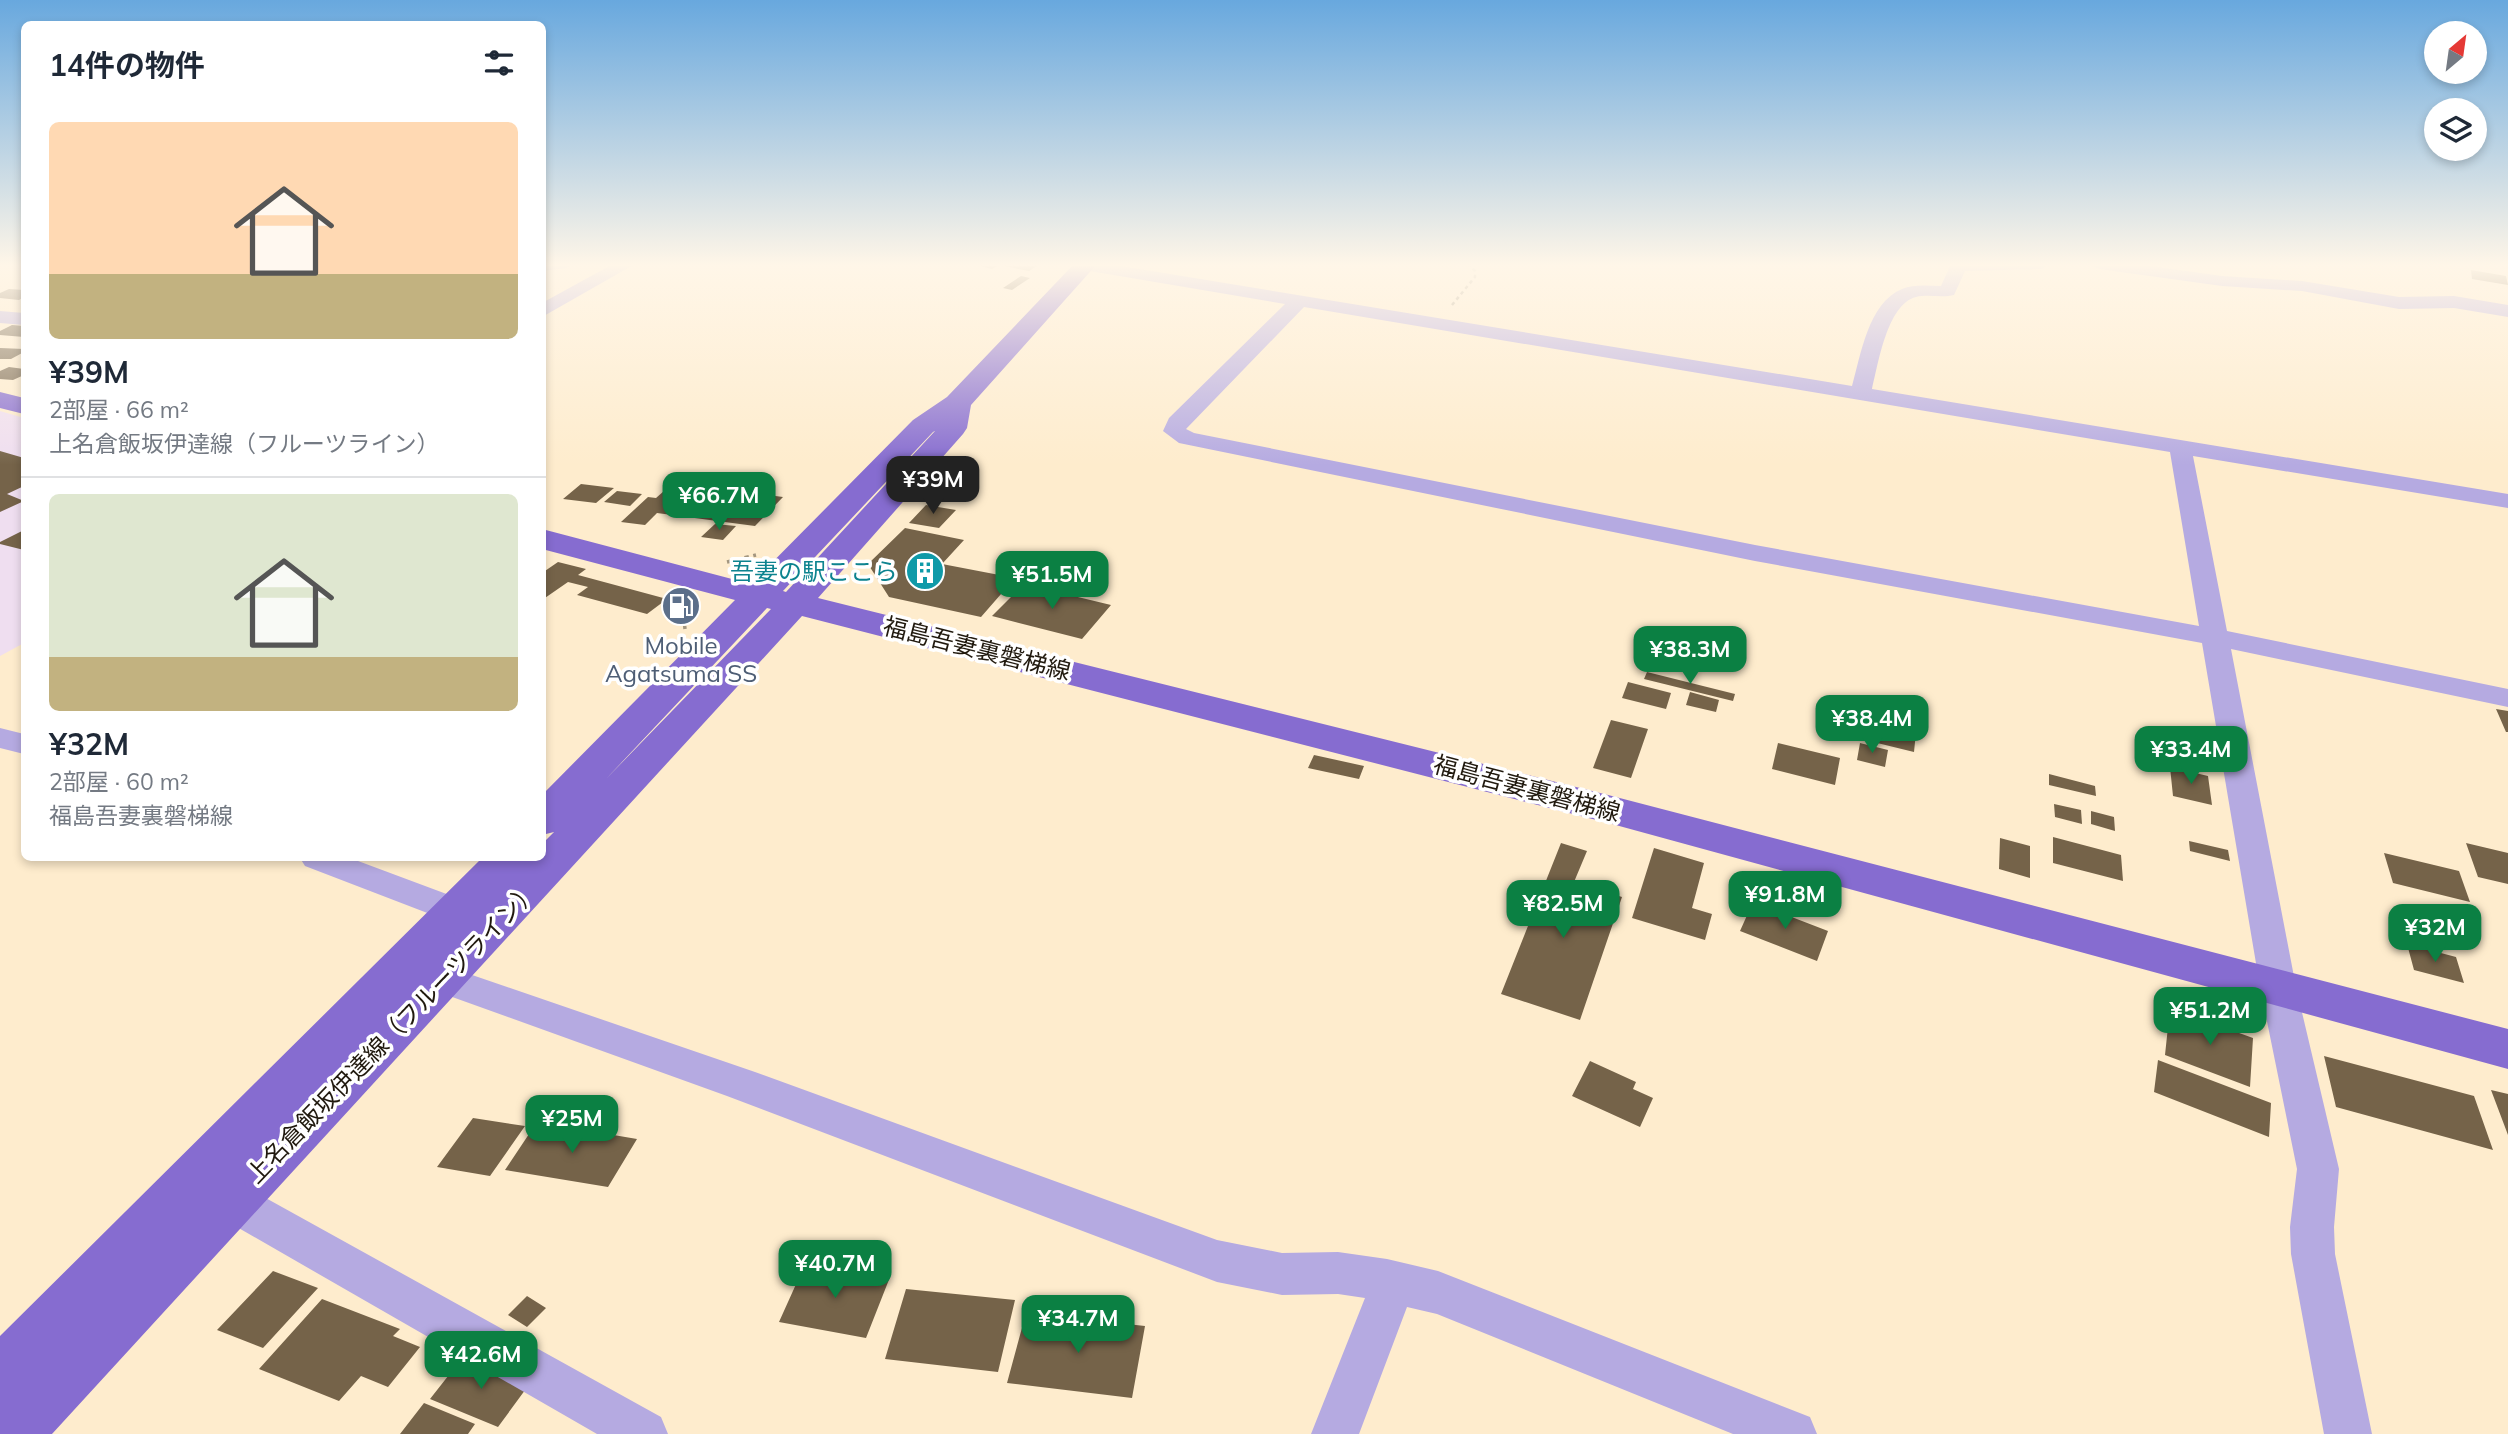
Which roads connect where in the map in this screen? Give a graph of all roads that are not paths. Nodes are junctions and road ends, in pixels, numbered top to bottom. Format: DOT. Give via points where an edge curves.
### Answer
graph roads {
  1 [pos="1022,331"];
  2 [pos="1269,331"];
  3 [pos="1478,331"];
  4 [pos="1879,331"];
  5 [pos="1860,394"];
  6 [pos="0,400"];
  7 [pos="21,405"];
  8 [pos="2180,447"];
  9 [pos="2508,501"];
  10 [pos="546,540"];
  11 [pos="778,600"];
  12 [pos="2215,637"];
  13 [pos="2508,698"];
  14 [pos="0,738"];
  15 [pos="21,743"];
  16 [pos="546,817"];
  17 [pos="325,861"];
  18 [pos="505,861"];
  19 [pos="456,911"];
  20 [pos="443,979"];
  21 [pos="2278,987"];
  22 [pos="2508,1049"];
  23 [pos="231,1201"];
  24 [pos="1394,1282"];
  25 [pos="0,1379"];
  26 [pos="9,1434"];
  27 [pos="644,1434"];
  28 [pos="1335,1434"];
  29 [pos="1793,1434"];
  30 [pos="2348,1434"];
  1 -- 11 [label="main road, 上名倉飯坂伊達線（フルーツライン）" via="957,403 953,428"];
  2 -- 12 [label="street" via="1174,431 1187,438 1755,553"];
  3 -- 5 [label="street"];
  4 -- 5 [label="street"];
  5 -- 8 [label="street"];
  6 -- 7 [label="main road"];
  8 -- 9 [label="street"];
  8 -- 12 [label="street"];
  10 -- 11 [label="main road, 福島吾妻裏磐梯線"];
  11 -- 16 [label="main road, 上名倉飯坂伊達線（フルーツライン）"];
  11 -- 20 [label="main road, 上名倉飯坂伊達線（フルーツライン）"];
  11 -- 21 [label="main road, 福島吾妻裏磐梯線" via="1273,722"];
  12 -- 13 [label="street"];
  12 -- 21 [label="street"];
  14 -- 15 [label="street"];
  17 -- 19 [label="street"];
  18 -- 19 [label="main road, 上名倉飯坂伊達線（フルーツライン）"];
  19 -- 25 [label="main road, 上名倉飯坂伊達線（フルーツライン）"];
  20 -- 23 [label="main road, 上名倉飯坂伊達線（フルーツライン）"];
  20 -- 24 [label="street" via="1217,1261 1282,1274 1338,1273"];
  21 -- 22 [label="main road, 福島吾妻裏磐梯線"];
  21 -- 30 [label="street" via="2318,1169 2313,1254"];
  23 -- 26 [label="main road, 上名倉飯坂伊達線（フルーツライン）"];
  23 -- 27 [label="street"];
  24 -- 28 [label="street"];
  24 -- 29 [label="street" via="1438,1293"];
}
